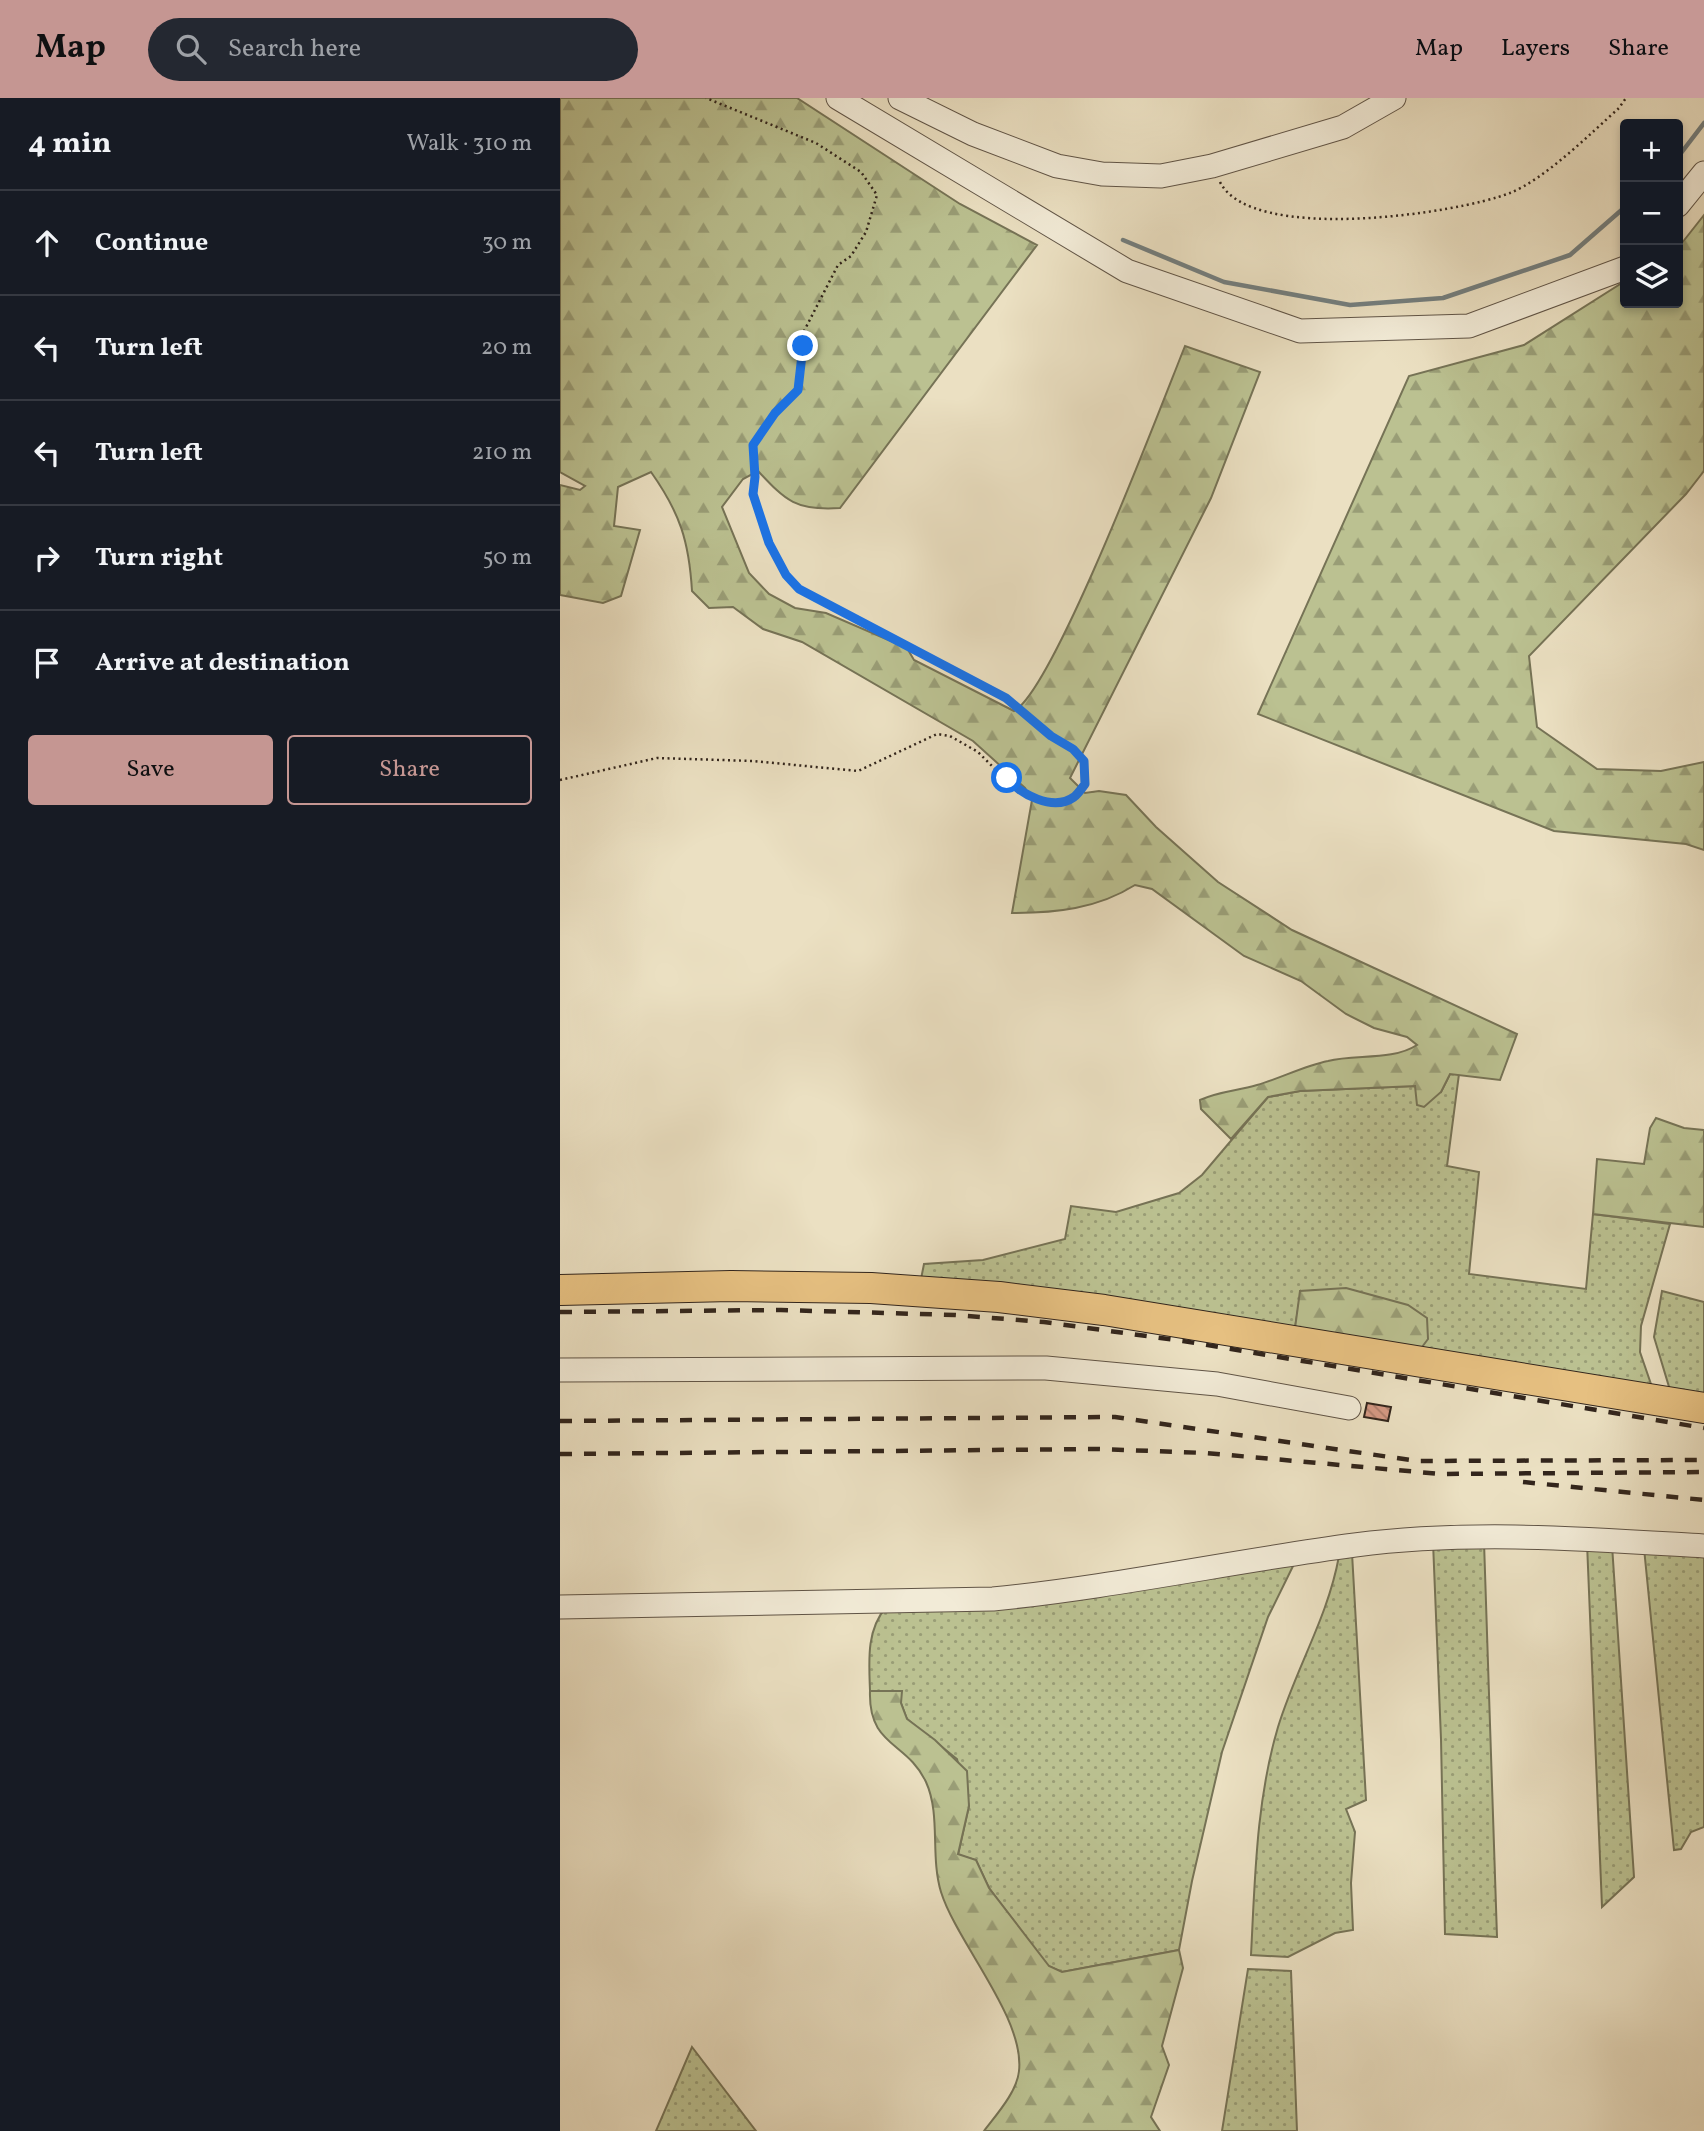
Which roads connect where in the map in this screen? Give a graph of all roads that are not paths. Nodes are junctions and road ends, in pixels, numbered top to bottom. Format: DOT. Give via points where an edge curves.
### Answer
graph roads {
  1 [pos="900,98"];
  2 [pos="1394,98"];
  3 [pos="852,101"];
  4 [pos="1704,173"];
  5 [pos="1683,199"];
  6 [pos="1620,270"];
  7 [pos="560,1290"];
  8 [pos="560,1370"];
  9 [pos="1349,1408"];
  10 [pos="1704,1408"];
  11 [pos="1704,1546"];
  12 [pos="560,1607"];
  1 -- 2 [label="lane" via="973,134 1057,166 1102,174 1161,176 1212,166 1343,127"];
  3 -- 6 [label="lane" via="1127,271 1300,331 1469,326"];
  4 -- 5 [label="lane"];
  7 -- 10 [label="main road" via="801,1287 999,1297"];
  8 -- 9 [label="lane" via="1046,1368 1217,1384"];
  11 -- 12 [label="lane" via="1470,1536 1356,1545 993,1598"];
}
